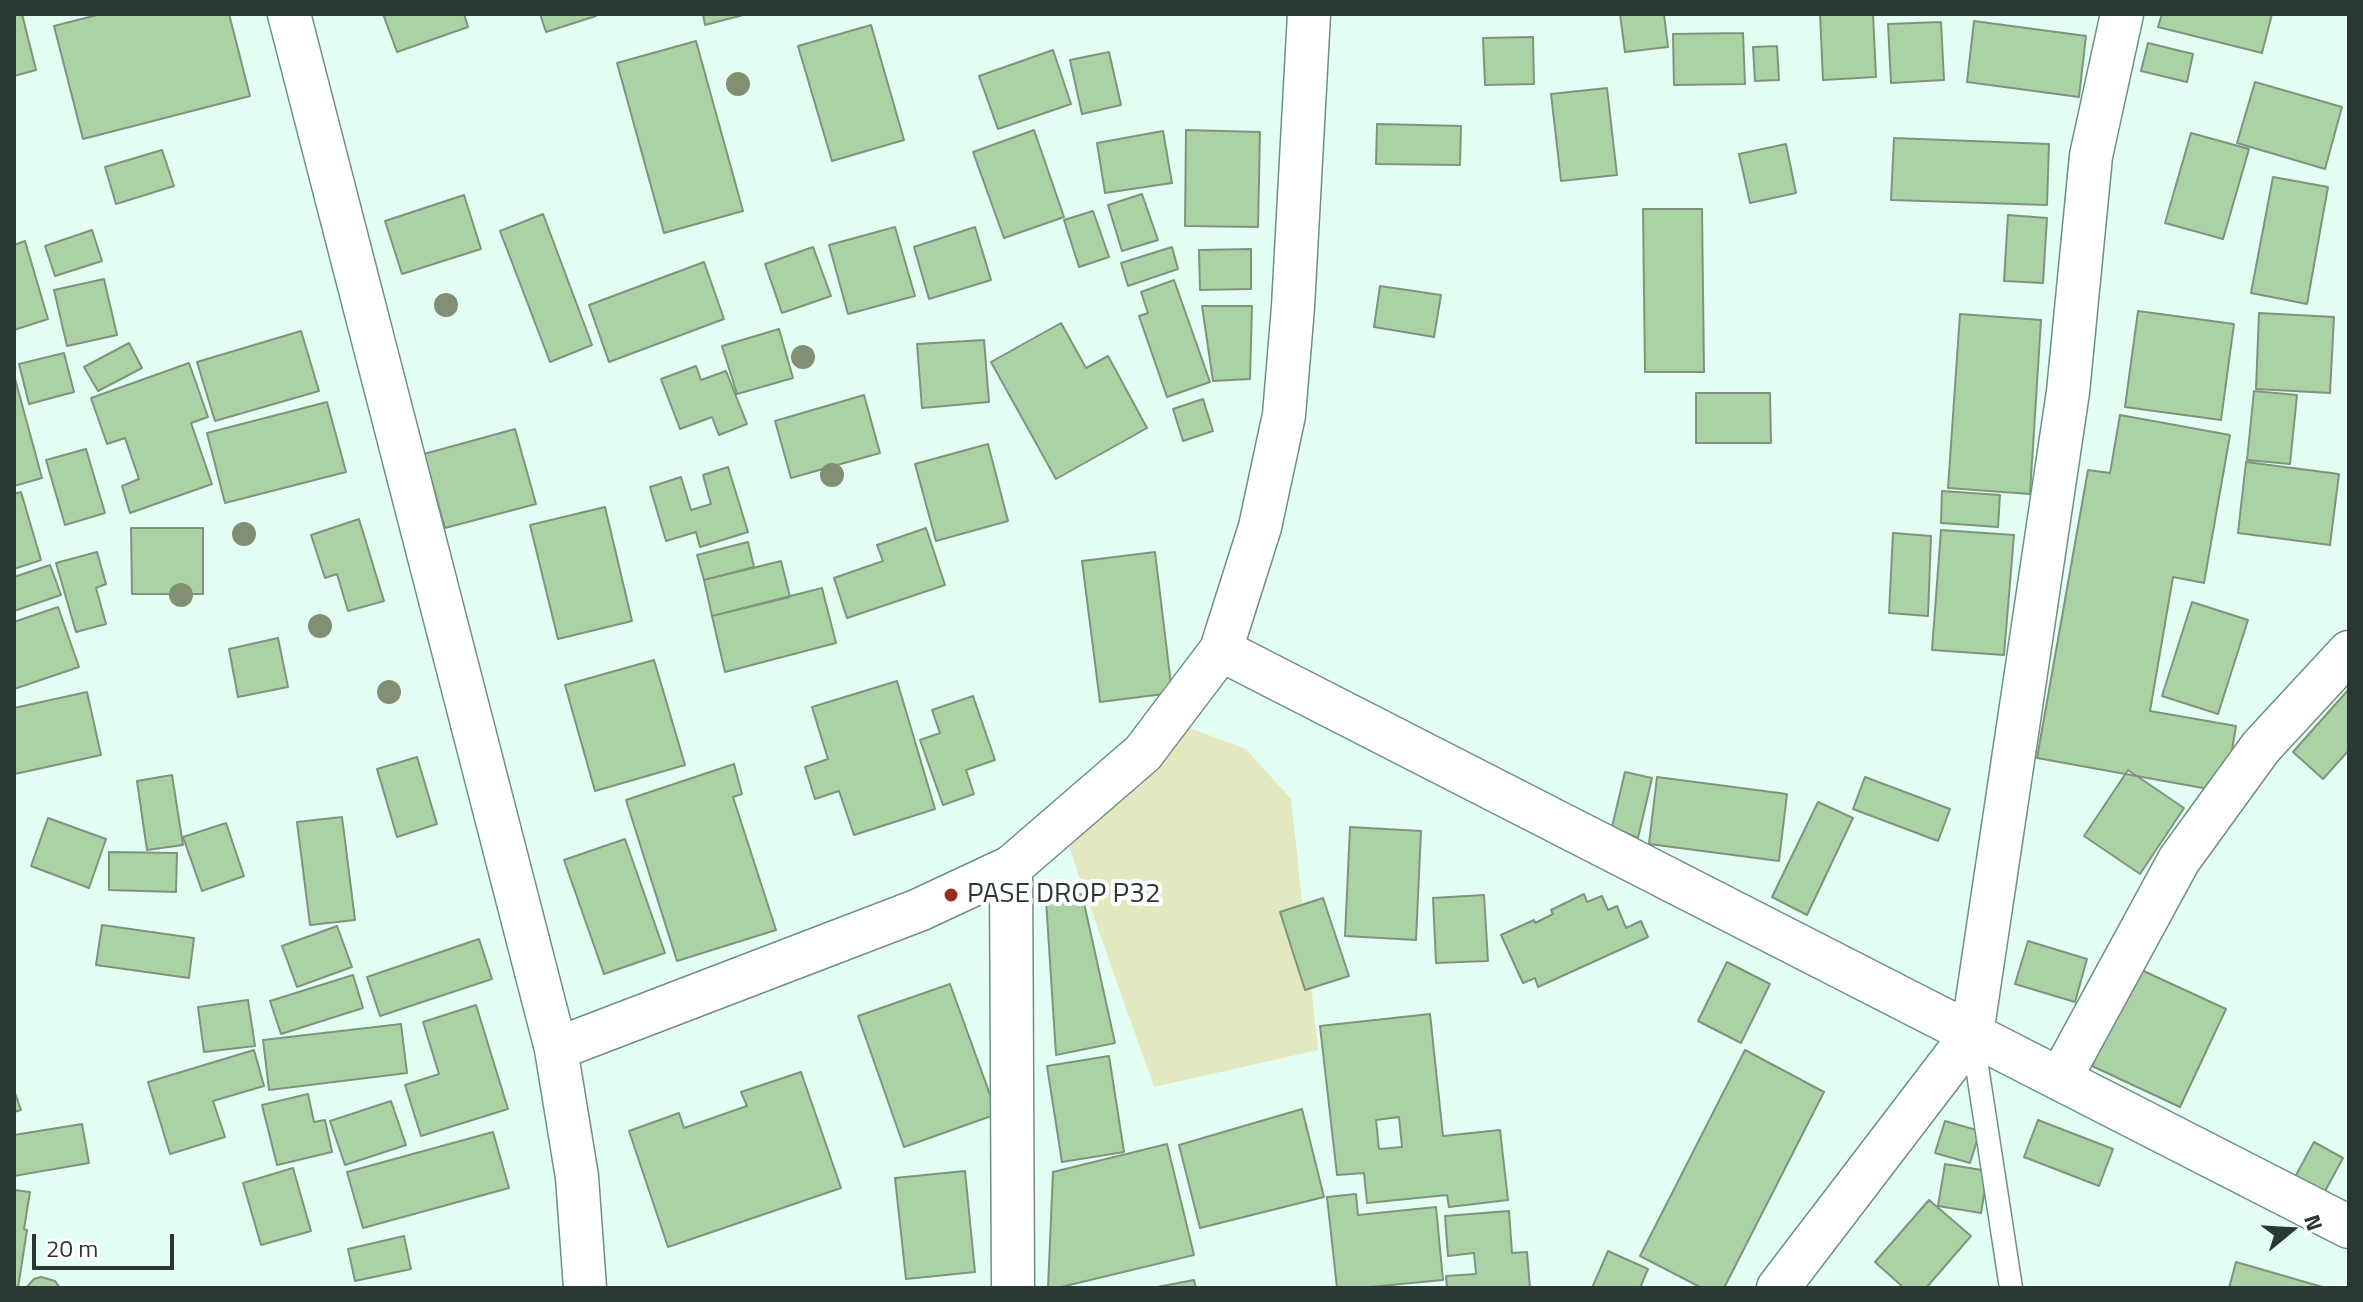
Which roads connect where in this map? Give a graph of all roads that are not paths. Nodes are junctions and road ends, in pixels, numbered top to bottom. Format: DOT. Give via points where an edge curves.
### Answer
graph roads {
  1 [pos="289,14"];
  2 [pos="1309,14"];
  3 [pos="2122,14"];
  4 [pos="1221,650"];
  5 [pos="2349,652"];
  6 [pos="1011,867"];
  7 [pos="1972,1034"];
  8 [pos="556,1049"];
  9 [pos="2060,1079"];
  10 [pos="2349,1227"];
  11 [pos="585,1288"];
  12 [pos="1013,1288"];
  13 [pos="1778,1288"];
  14 [pos="2011,1288"];
  1 -- 8 [label="street"];
  2 -- 4 [label="street" via="1284,415 1260,527"];
  3 -- 7 [label="street" via="2091,156 2068,392"];
  4 -- 6 [label="street" via="1143,753"];
  4 -- 7 [label="street"];
  5 -- 9 [label="street" via="2261,747 2179,860"];
  6 -- 8 [label="street" via="919,910"];
  6 -- 12 [label="street"];
  7 -- 9 [label="street"];
  7 -- 13 [label="street"];
  7 -- 14 [label="lane"];
  8 -- 11 [label="street" via="577,1177"];
  9 -- 10 [label="street"];
}
